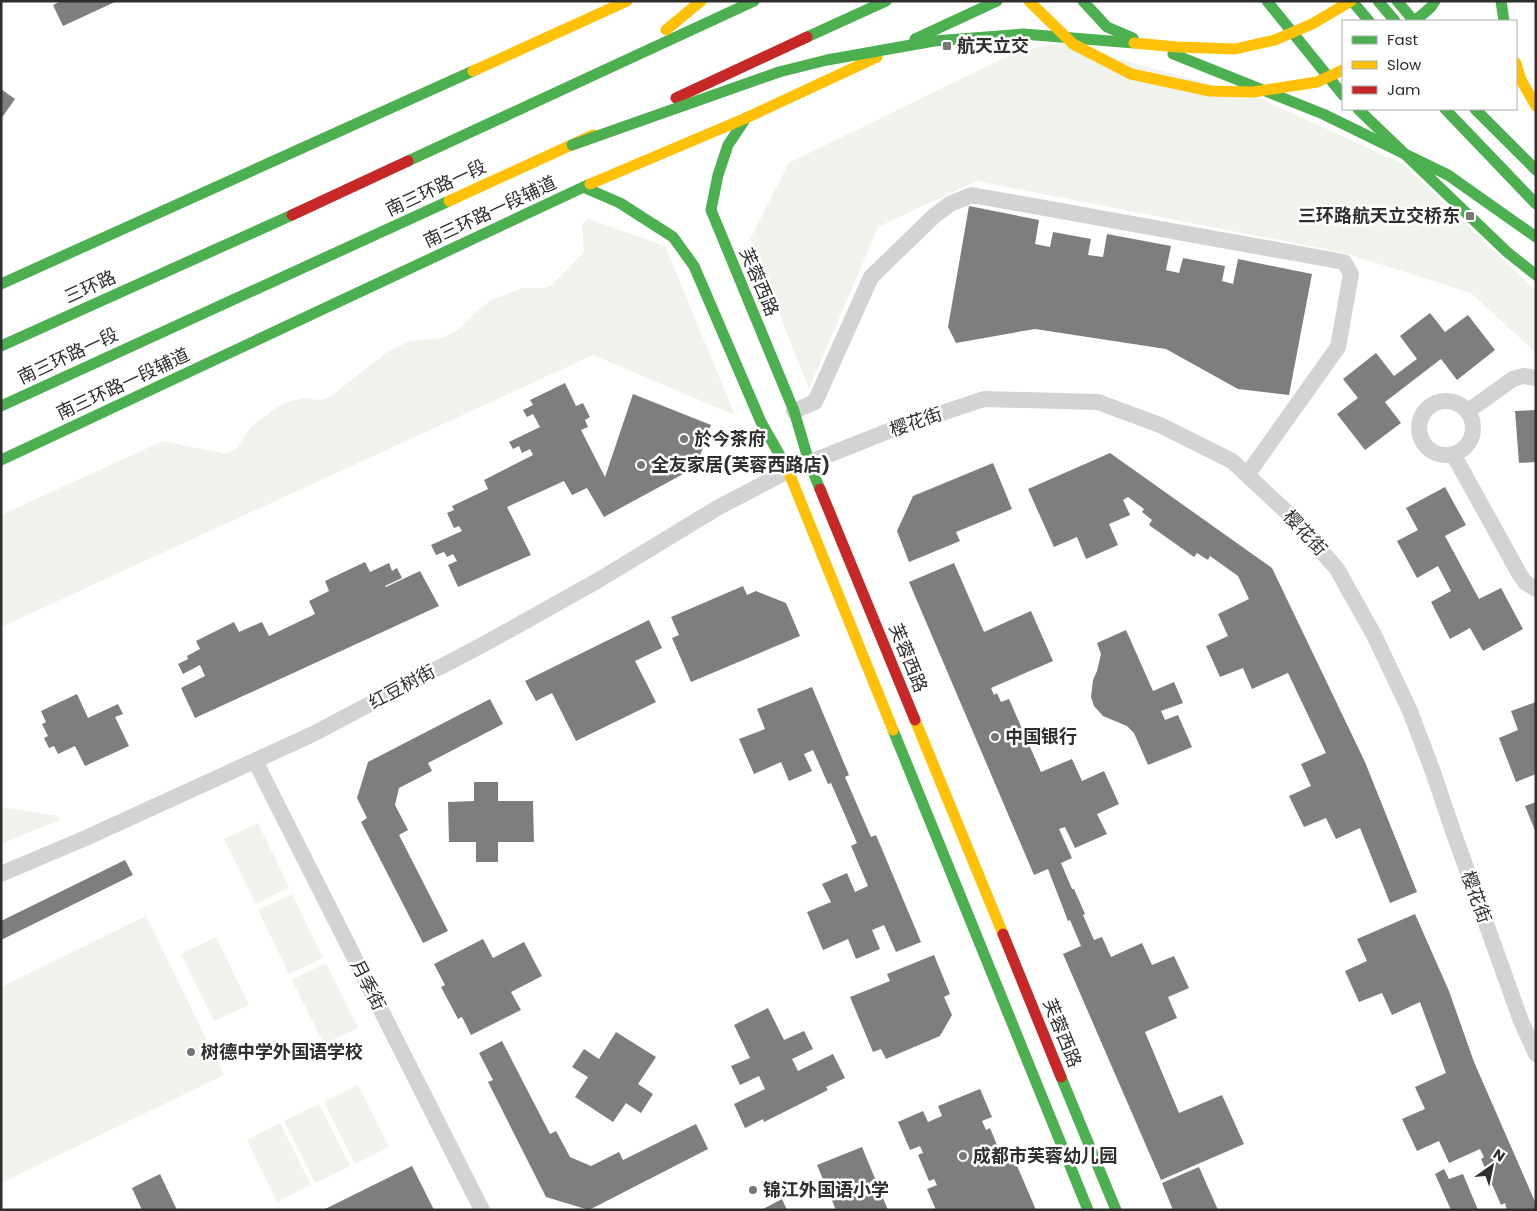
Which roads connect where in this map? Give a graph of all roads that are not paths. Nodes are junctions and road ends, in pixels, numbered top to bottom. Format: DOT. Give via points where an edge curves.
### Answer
graph roads {
  1 [pos="626,1"];
  2 [pos="701,1"];
  3 [pos="714,1"];
  4 [pos="754,1"];
  5 [pos="886,1"];
  6 [pos="997,1"];
  7 [pos="1029,1"];
  8 [pos="1083,1"];
  9 [pos="1268,1"];
  10 [pos="1351,1"];
  11 [pos="1378,1"];
  12 [pos="1397,1"];
  13 [pos="1435,1"];
  14 [pos="1501,1"];
  15 [pos="1368,20"];
  16 [pos="1395,20"];
  17 [pos="1413,20"];
  18 [pos="1415,20"];
  19 [pos="1504,20"];
  20 [pos="666,30"];
  21 [pos="1517,66"];
  22 [pos="1342,70"];
  23 [pos="575,84"];
  24 [pos="1342,94"];
  25 [pos="1536,106"];
  26 [pos="1359,110"];
  27 [pos="1445,110"];
  28 [pos="1476,110"];
  29 [pos="746,118"];
  30 [pos="572,145"];
  31 [pos="1536,170"];
  32 [pos="583,187"];
  33 [pos="1536,204"];
  34 [pos="1536,238"];
  35 [pos="192,261"];
  36 [pos="1536,276"];
  37 [pos="1,284"];
  38 [pos="1,346"];
  39 [pos="1536,378"];
  40 [pos="1,406"];
  41 [pos="794,411"];
  42 [pos="1468,411"];
  43 [pos="1453,454"];
  44 [pos="1,460"];
  45 [pos="809,462"];
  46 [pos="788,471"];
  47 [pos="1247,475"];
  48 [pos="1536,589"];
  49 [pos="255,761"];
  50 [pos="1,874"];
  51 [pos="1536,1054"];
  52 [pos="482,1210"];
  53 [pos="1088,1210"];
  54 [pos="1116,1210"];
  1 -- 37 [label="main road"];
  2 -- 20 [label="main road"];
  3 -- 20 [label="main road"];
  4 -- 23 [label="main road, 南三环路一段"];
  5 -- 30 [label="main road, 南三环路一段, bridge"];
  6 -- 29 [label="main road, 南三环路一段辅道"];
  7 -- 22 [label="main road, bridge" via="1074,44 1130,74 1210,91 1253,92 1317,82"];
  8 -- 34 [label="main road, bridge" via="1107,27 1324,114 1448,175"];
  9 -- 24 [label="main road"];
  10 -- 15 [label="main road"];
  10 -- 30 [label="main road, bridge" via="1312,24 1275,40 1235,49 1023,34 934,41 827,60 779,72"];
  11 -- 16 [label="main road"];
  12 -- 17 [label="main road"];
  13 -- 18 [label="main road"];
  14 -- 19 [label="main road"];
  20 -- 23 [label="main road"];
  21 -- 25 [label="main road" via="1521,80"];
  23 -- 35 [label="main road, 南三环路一段"];
  26 -- 36 [label="main road"];
  27 -- 33 [label="main road"];
  28 -- 31 [label="main road"];
  29 -- 32 [label="main road, 南三环路一段辅道"];
  29 -- 41 [label="main road, 芙蓉西路" via="728,145 711,210"];
  30 -- 40 [label="main road, 南三环路一段"];
  32 -- 44 [label="main road, 南三环路一段辅道"];
  32 -- 46 [label="main road" via="620,203 673,237 694,266 761,422"];
  35 -- 38 [label="main road, 三环路"];
  39 -- 42 [label="street" via="1524,376 1513,379"];
  41 -- 45 [label="main road, 芙蓉西路"];
  41 -- 47 [label="street" via="815,402 871,276 934,216 950,204 972,195 1344,262 1351,274 1338,347"];
  42 -- 43 [label="street" via="1474,428 1472,437 1468,445"];
  42 -- 43 [label="street" via="1462,405 1444,400 1428,407 1422,414 1419,432 1427,447 1444,455"];
  43 -- 48 [label="street" via="1520,575"];
  45 -- 46 [label="street, 樱花街"];
  45 -- 47 [label="street, 樱花街" via="984,399 1044,400 1098,402 1160,425 1232,461"];
  45 -- 54 [label="main road, 芙蓉西路"];
  46 -- 49 [label="street, 红豆树街" via="719,507 597,582 486,643"];
  46 -- 53 [label="main road"];
  47 -- 51 [label="street, 樱花街" via="1291,516 1337,569 1374,635 1410,711"];
  49 -- 50 [label="street, 红豆树街"];
  49 -- 52 [label="street, 月季街"];
}
